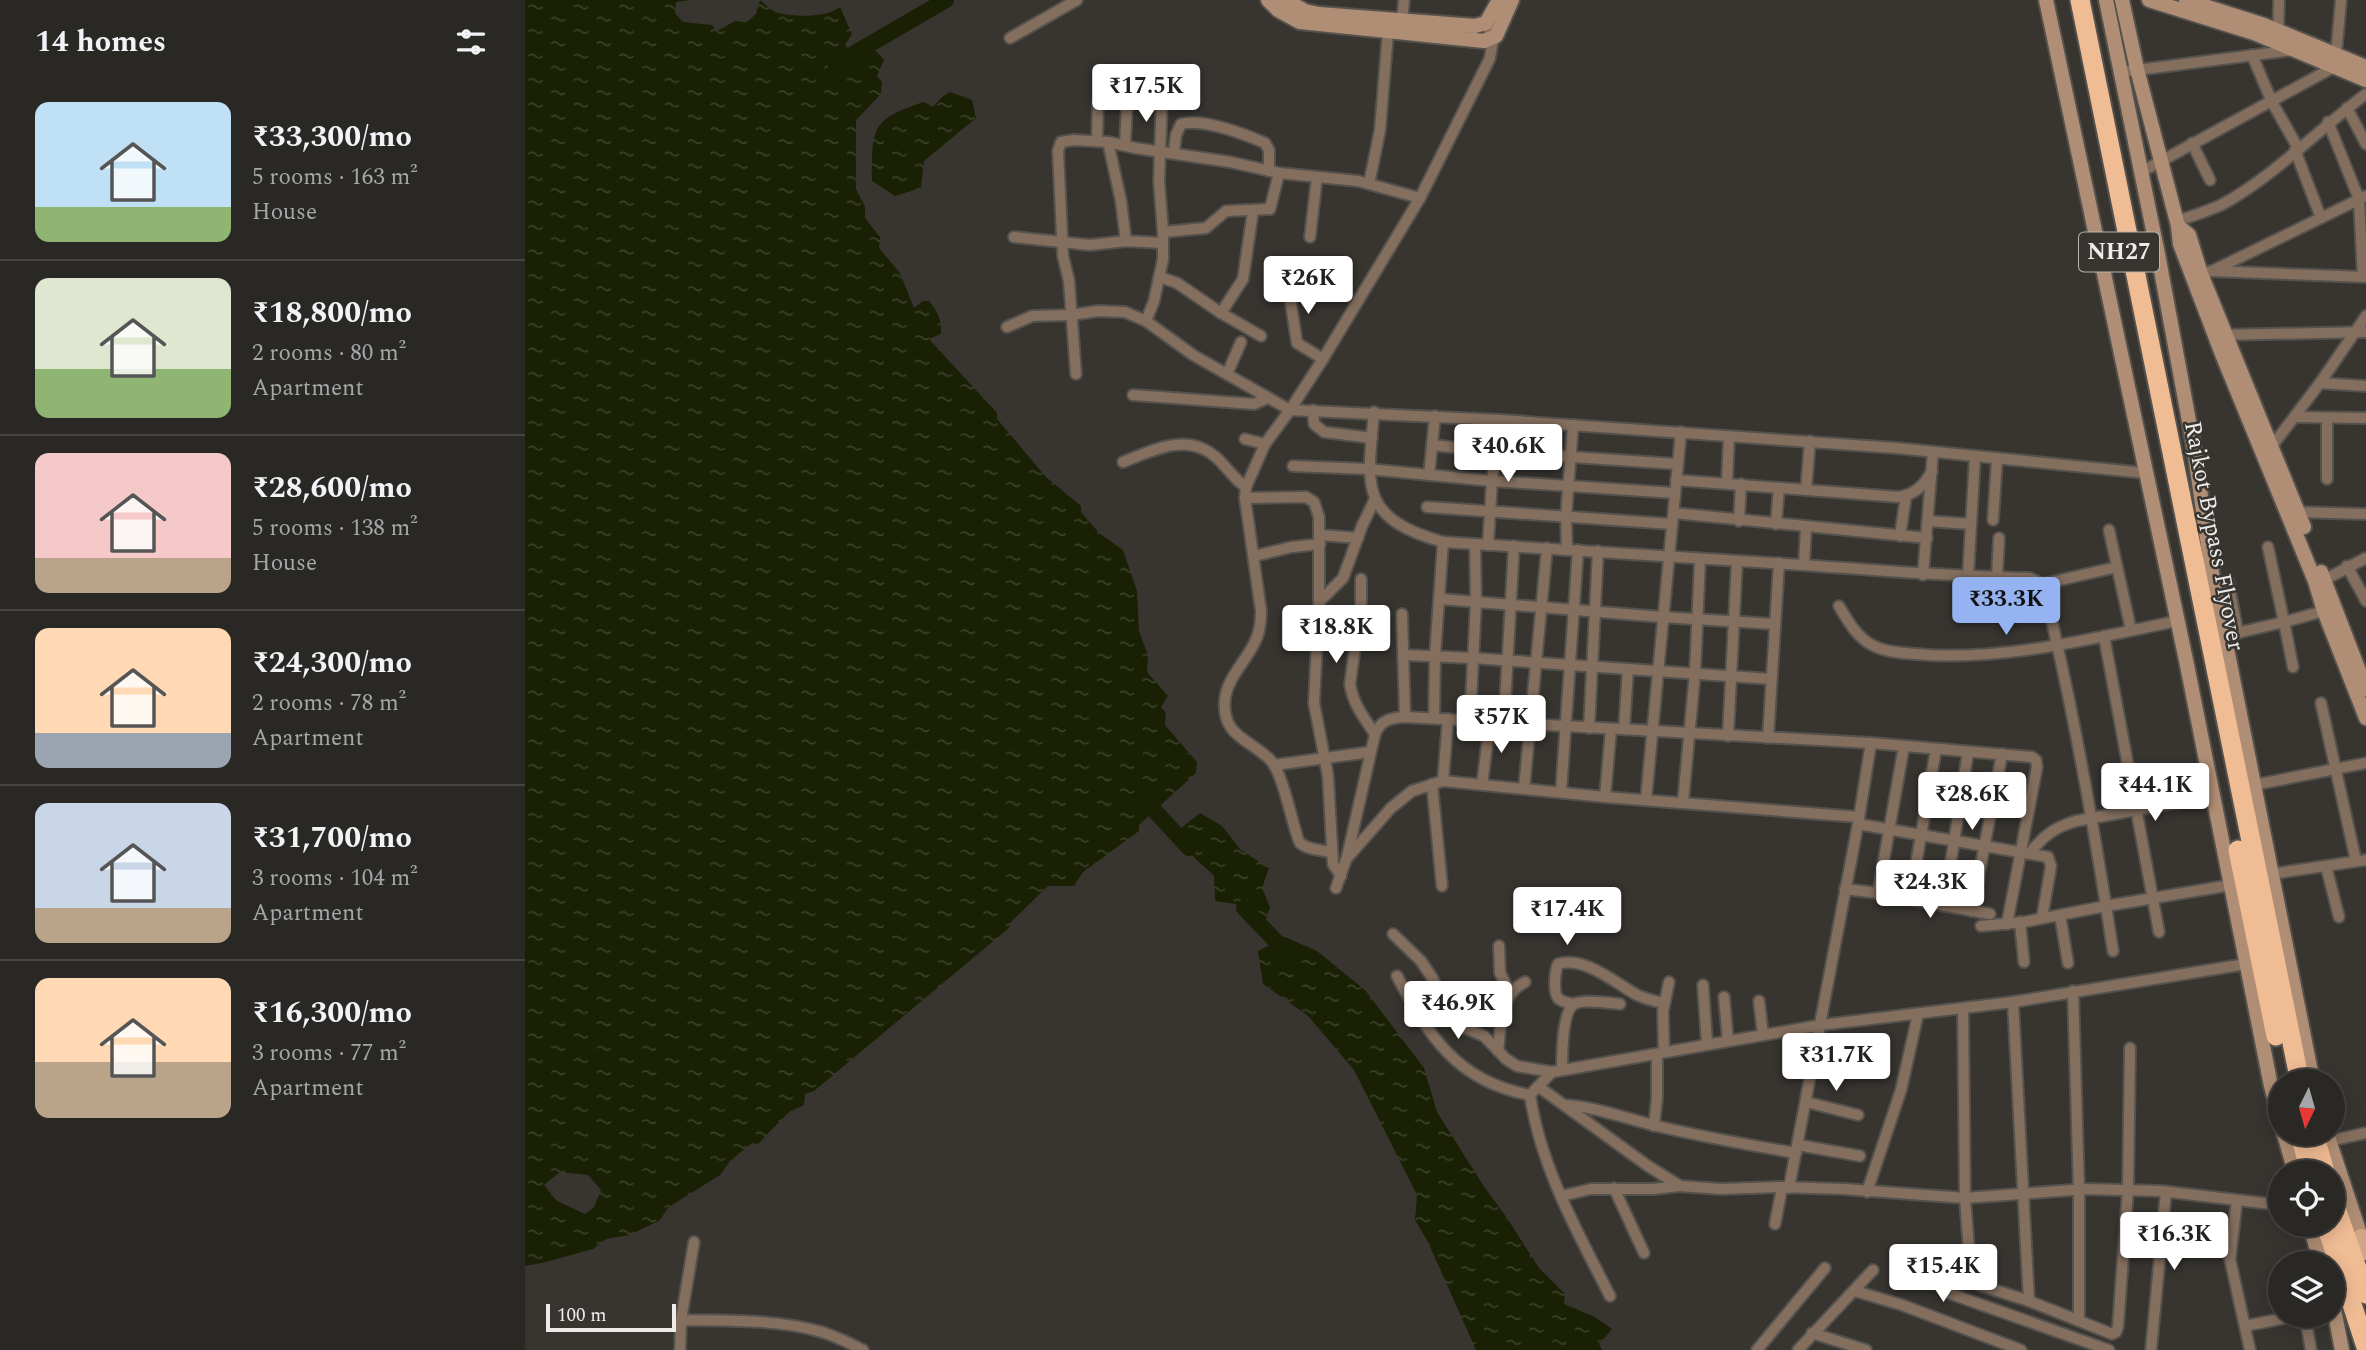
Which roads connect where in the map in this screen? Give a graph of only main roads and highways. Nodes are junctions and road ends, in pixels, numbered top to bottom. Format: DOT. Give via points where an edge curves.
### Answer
graph roads {
  1 [pos="2068,0"];
  2 [pos="2081,0"];
  3 [pos="2176,502"];
  4 [pos="2283,1069"];
  5 [pos="2297,1069"];
  6 [pos="2354,1233"];
  7 [pos="2345,1276"];
  8 [pos="2345,1306"];
  9 [pos="2366,1347"];
  1 -- 3 [label="highway, Rajkot Bypass Flyover / NH27"];
  2 -- 3 [label="highway, Rajkot Bypass Flyover / NH27"];
  3 -- 4 [label="highway, Rajkot Bypass Flyover / NH27" via="2260,967"];
  3 -- 5 [label="highway, Rajkot Bypass Flyover / NH27"];
  6 -- 7 [label="highway"];
  8 -- 9 [label="highway"];
}
